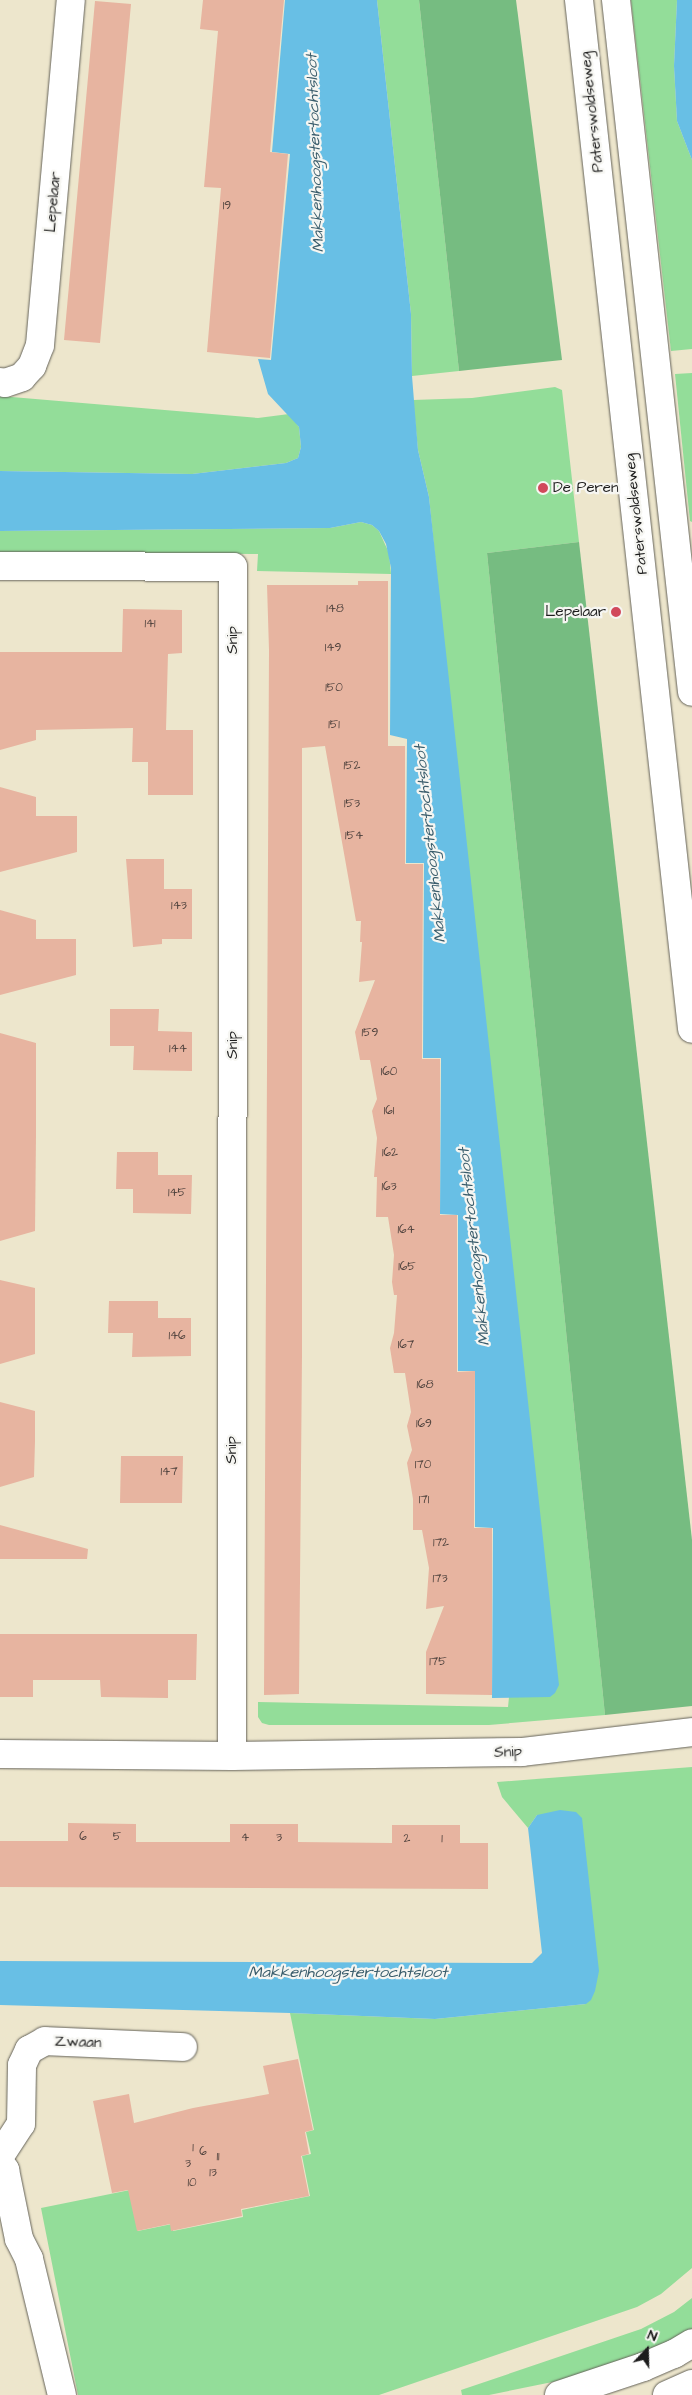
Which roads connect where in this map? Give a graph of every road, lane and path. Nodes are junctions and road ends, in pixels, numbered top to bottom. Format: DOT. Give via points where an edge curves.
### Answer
graph roads {
  1 [pos="71,0"];
  2 [pos="579,0"];
  3 [pos="616,0"];
  4 [pos="0,382"];
  5 [pos="0,566"];
  6 [pos="692,692"];
  7 [pos="692,1029"];
  8 [pos="692,1732"];
  9 [pos="0,1754"];
  10 [pos="232,1756"];
  11 [pos="183,2047"];
  12 [pos="0,2156"];
  13 [pos="0,2163"];
  14 [pos="692,2343"];
  15 [pos="692,2384"];
  16 [pos="62,2395"];
  17 [pos="560,2395"];
  18 [pos="667,2395"];
  1 -- 4 [label="street, Lepelaar" via="40,344 32,366 22,377"];
  2 -- 7 [label="street, Paterswoldseweg"];
  3 -- 6 [label="street"];
  5 -- 10 [label="street, Snip" via="233,567"];
  8 -- 10 [label="street, Snip" via="522,1752"];
  9 -- 10 [label="street, Snip"];
  11 -- 12 [label="street, Zwaan" via="45,2041 29,2050 22,2065 21,2124"];
  13 -- 16 [label="street" via="5,2170 19,2239 29,2259"];
  14 -- 17 [label="street" via="643,2367"];
  15 -- 18 [label="street"];
}
